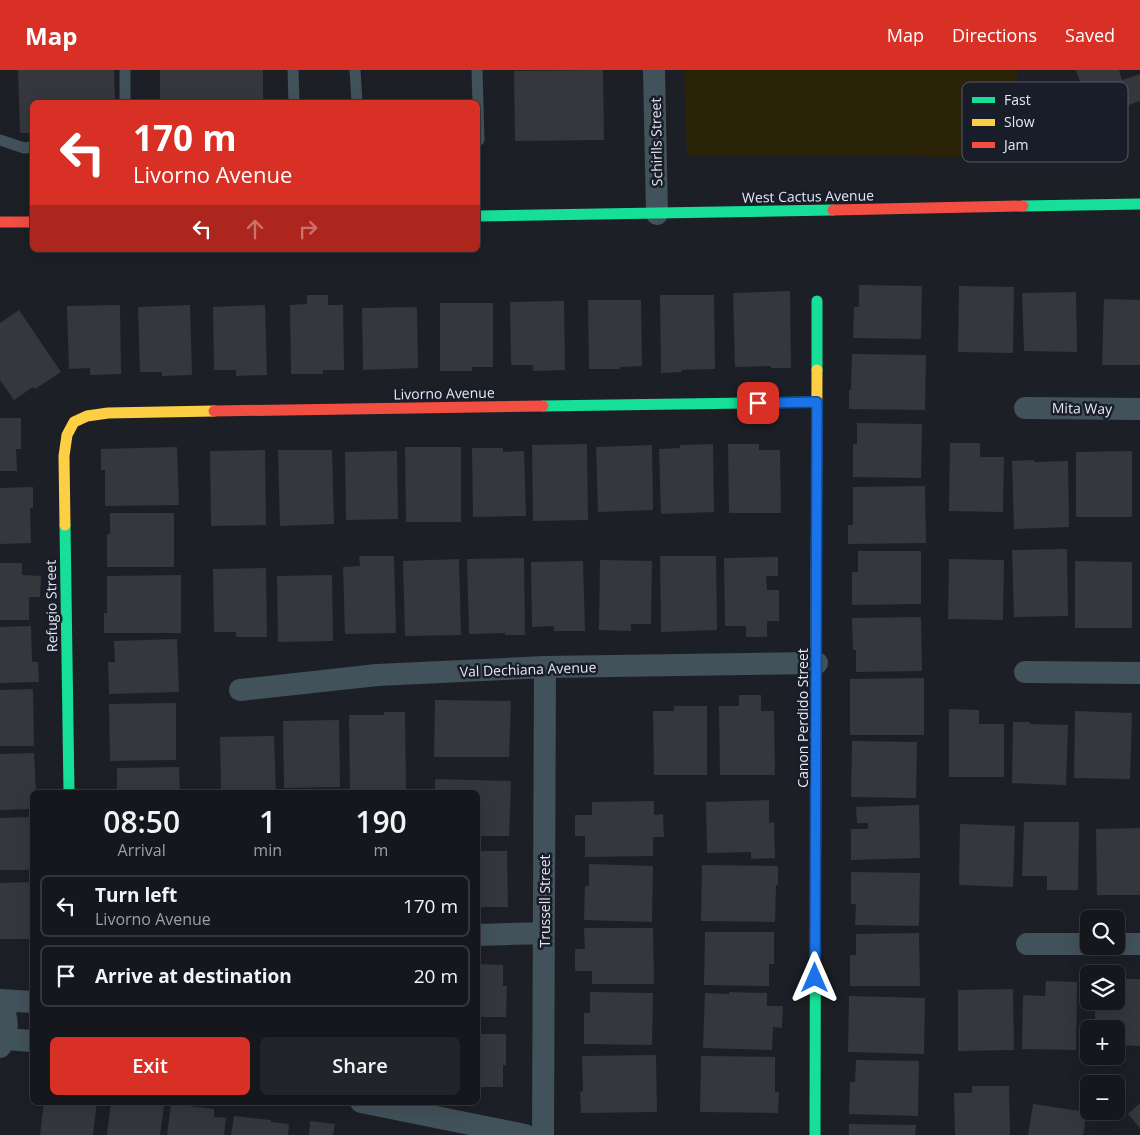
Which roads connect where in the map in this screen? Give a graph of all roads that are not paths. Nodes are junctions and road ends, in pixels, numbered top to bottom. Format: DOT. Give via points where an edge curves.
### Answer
graph roads {
  1 [pos="125,70"];
  2 [pos="293,70"];
  3 [pos="355,70"];
  4 [pos="477,70"];
  5 [pos="654,70"];
  6 [pos="125,100"];
  7 [pos="294,100"];
  8 [pos="357,100"];
  9 [pos="478,100"];
  10 [pos="0,140"];
  11 [pos="30,148"];
  12 [pos="1140,204"];
  13 [pos="657,214"];
  14 [pos="480,216"];
  15 [pos="0,222"];
  16 [pos="30,222"];
  17 [pos="817,301"];
  18 [pos="817,402"];
  19 [pos="1025,408"];
  20 [pos="1140,409"];
  21 [pos="74,422"];
  22 [pos="817,663"];
  23 [pos="545,667"];
  24 [pos="1025,672"];
  25 [pos="1140,673"];
  26 [pos="240,690"];
  27 [pos="69,790"];
  28 [pos="544,933"];
  29 [pos="480,934"];
  30 [pos="1027,944"];
  31 [pos="1080,944"];
  32 [pos="1125,944"];
  33 [pos="1140,944"];
  34 [pos="0,1000"];
  35 [pos="30,1002"];
  36 [pos="0,1004"];
  37 [pos="30,1041"];
  38 [pos="2,1043"];
  39 [pos="376,1105"];
  40 [pos="525,1135"];
  41 [pos="544,1135"];
  42 [pos="815,1135"];
  1 -- 6 [label="lane"];
  2 -- 7 [label="lane"];
  3 -- 8 [label="lane"];
  4 -- 9 [label="lane"];
  5 -- 13 [label="street, Schirlls Street"];
  10 -- 11 [label="lane"];
  12 -- 13 [label="street, West Cactus Avenue"];
  13 -- 14 [label="street, West Cactus Avenue"];
  15 -- 16 [label="street"];
  17 -- 18 [label="street, Canon Perdido Street"];
  18 -- 21 [label="street, Livorno Avenue" via="108,413 90,414"];
  18 -- 22 [label="street, Canon Perdido Street"];
  19 -- 20 [label="street, Mita Way"];
  21 -- 27 [label="street, Refugio Street" via="65,437 64,456"];
  22 -- 23 [label="street, Val Dechiana Avenue"];
  22 -- 42 [label="street, Canon Perdido Street"];
  23 -- 26 [label="street, Val Dechiana Avenue" via="377,675"];
  23 -- 28 [label="street, Trussell Street"];
  24 -- 25 [label="street"];
  28 -- 29 [label="street"];
  28 -- 41 [label="street, Trussell Street"];
  30 -- 31 [label="street"];
  32 -- 33 [label="street"];
  34 -- 35 [label="street"];
  36 -- 38 [label="street" via="7,1020"];
  37 -- 38 [label="street"];
  39 -- 40 [label="street"];
}
